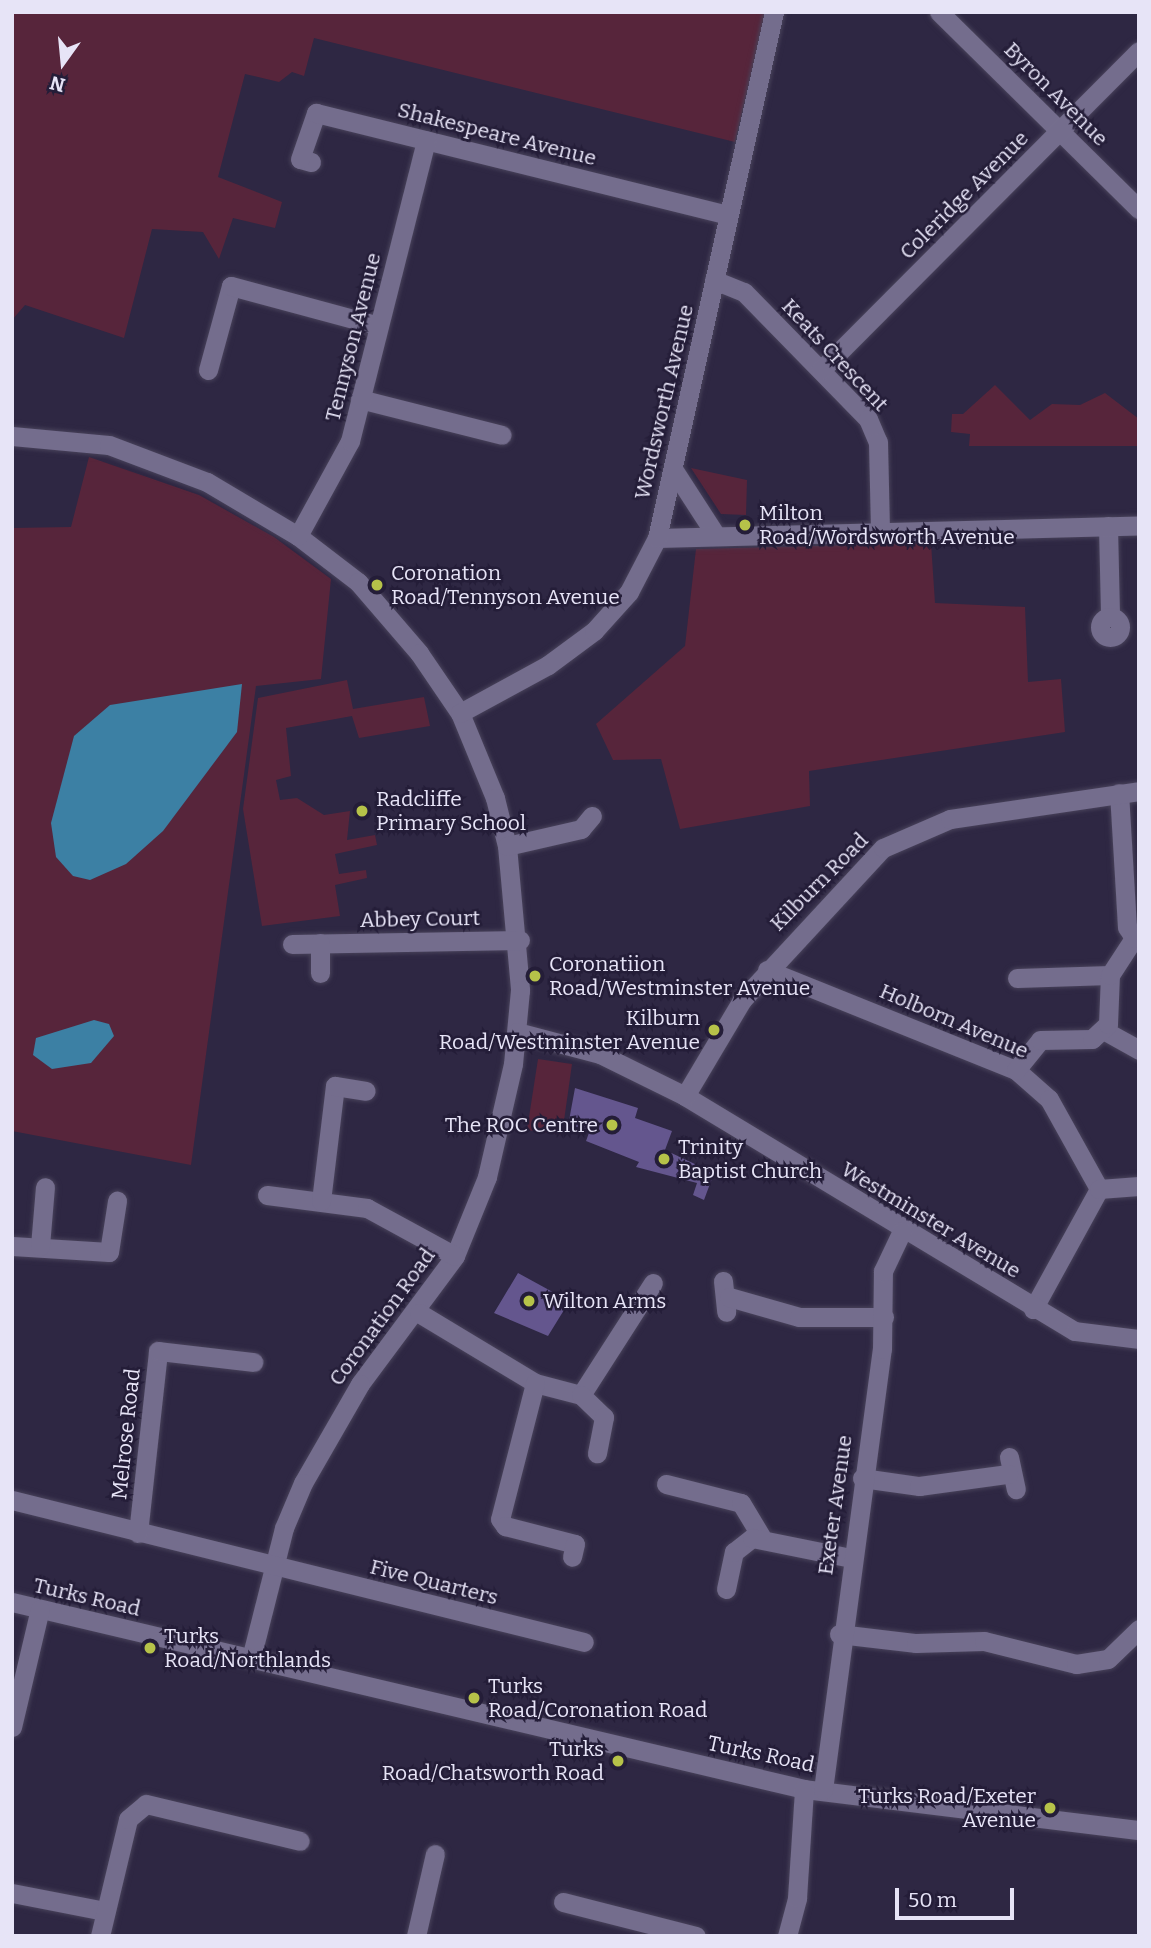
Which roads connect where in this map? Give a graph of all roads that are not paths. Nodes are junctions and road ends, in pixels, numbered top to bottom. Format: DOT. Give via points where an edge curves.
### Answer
graph roads {
  1 [pos="774,12"];
  2 [pos="939,12"];
  3 [pos="1139,51"];
  4 [pos="1061,131"];
  5 [pos="426,140"];
  6 [pos="310,162"];
  7 [pos="1139,209"];
  8 [pos="727,215"];
  9 [pos="714,280"];
  10 [pos="379,326"];
  11 [pos="208,370"];
  12 [pos="821,370"];
  13 [pos="360,399"];
  14 [pos="502,435"];
  15 [pos="12,436"];
  16 [pos="673,469"];
  17 [pos="1139,525"];
  18 [pos="1108,526"];
  19 [pos="880,530"];
  20 [pos="715,534"];
  21 [pos="298,536"];
  22 [pos="657,538"];
  23 [pos="1110,617"];
  24 [pos="460,713"];
  25 [pos="1139,791"];
  26 [pos="1119,793"];
  27 [pos="592,816"];
  28 [pos="507,846"];
  29 [pos="1136,939"];
  30 [pos="520,940"];
  31 [pos="320,943"];
  32 [pos="292,944"];
  33 [pos="767,970"];
  34 [pos="320,973"];
  35 [pos="1110,975"];
  36 [pos="1017,978"];
  37 [pos="1105,1031"];
  38 [pos="517,1032"];
  39 [pos="1139,1050"];
  40 [pos="1016,1070"];
  41 [pos="366,1091"];
  42 [pos="685,1096"];
  43 [pos="1139,1186"];
  44 [pos="45,1187"];
  45 [pos="1099,1189"];
  46 [pos="267,1195"];
  47 [pos="117,1201"];
  48 [pos="321,1201"];
  49 [pos="902,1231"];
  50 [pos="12,1246"];
  51 [pos="40,1246"];
  52 [pos="455,1256"];
  53 [pos="653,1283"];
  54 [pos="726,1297"];
  55 [pos="1034,1309"];
  56 [pos="419,1313"];
  57 [pos="884,1317"];
  58 [pos="1139,1339"];
  59 [pos="253,1362"];
  60 [pos="536,1383"];
  61 [pos="581,1395"];
  62 [pos="597,1454"];
  63 [pos="1011,1473"];
  64 [pos="862,1478"];
  65 [pos="666,1483"];
  66 [pos="12,1500"];
  67 [pos="138,1533"];
  68 [pos="761,1536"];
  69 [pos="572,1557"];
  70 [pos="851,1558"];
  71 [pos="273,1566"];
  72 [pos="726,1589"];
  73 [pos="12,1602"];
  74 [pos="40,1609"];
  75 [pos="1139,1629"];
  76 [pos="839,1634"];
  77 [pos="584,1642"];
  78 [pos="251,1658"];
  79 [pos="12,1727"];
  80 [pos="813,1789"];
  81 [pos="1139,1830"];
  82 [pos="300,1840"];
  83 [pos="435,1854"];
  84 [pos="12,1893"];
  85 [pos="564,1901"];
  86 [pos="105,1911"];
  87 [pos="100,1936"];
  88 [pos="416,1936"];
  89 [pos="696,1936"];
  90 [pos="787,1936"];
  1 -- 8 [label="street, Wordsworth Avenue"];
  2 -- 4 [label="street, Byron Avenue"];
  3 -- 4 [label="street, Coleridge Avenue"];
  4 -- 7 [label="street, Byron Avenue"];
  4 -- 12 [label="street, Coleridge Avenue"];
  5 -- 6 [label="street, Shakespeare Avenue" via="316,113 300,159"];
  5 -- 8 [label="street, Shakespeare Avenue"];
  5 -- 10 [label="street, Tennyson Avenue"];
  8 -- 9 [label="street, Wordsworth Avenue"];
  9 -- 12 [label="street, Keats Crescent" via="744,292"];
  9 -- 16 [label="street, Wordsworth Avenue"];
  10 -- 11 [label="street" via="231,286"];
  10 -- 13 [label="street, Tennyson Avenue"];
  12 -- 19 [label="street, Keats Crescent" via="875,430"];
  13 -- 14 [label="street"];
  13 -- 21 [label="street, Tennyson Avenue" via="336,472"];
  15 -- 21 [label="street, Coronation Road" via="96,443 152,460 207,482"];
  16 -- 20 [label="street"];
  16 -- 22 [label="street, Wordsworth Avenue"];
  17 -- 18 [label="street"];
  18 -- 19 [label="street"];
  18 -- 23 [label="street"];
  19 -- 20 [label="street"];
  20 -- 22 [label="street"];
  21 -- 24 [label="street, Coronation Road" via="389,616"];
  22 -- 24 [label="street, Wordsworth Avenue" via="629,592 594,631 548,665"];
  24 -- 28 [label="street, Coronation Road" via="490,784"];
  25 -- 26 [label="street, Kilburn Road"];
  26 -- 29 [label="street" via="1128,927"];
  26 -- 33 [label="street, Kilburn Road" via="950,819 902,836 865,863"];
  27 -- 28 [label="street" via="582,829"];
  28 -- 30 [label="street, Coronation Road"];
  29 -- 35 [label="street"];
  30 -- 31 [label="street, Abbey Court"];
  30 -- 38 [label="street, Coronation Road"];
  31 -- 32 [label="street, Abbey Court"];
  31 -- 34 [label="street"];
  33 -- 40 [label="street, Holborn Avenue"];
  33 -- 42 [label="street, Kilburn Road"];
  35 -- 36 [label="street"];
  35 -- 37 [label="street"];
  37 -- 39 [label="street"];
  37 -- 40 [label="street" via="1092,1039 1040,1040"];
  38 -- 42 [label="street, Westminster Avenue" via="600,1054"];
  38 -- 52 [label="street, Coronation Road" via="496,1147"];
  40 -- 45 [label="street, Holborn Avenue" via="1049,1099"];
  41 -- 48 [label="street" via="335,1086"];
  42 -- 49 [label="street, Westminster Avenue"];
  43 -- 45 [label="street"];
  44 -- 51 [label="street"];
  45 -- 55 [label="street"];
  46 -- 48 [label="street"];
  47 -- 51 [label="street" via="109,1252"];
  48 -- 52 [label="street" via="367,1208"];
  49 -- 55 [label="street, Westminster Avenue"];
  49 -- 57 [label="street, Exeter Avenue" via="883,1271"];
  50 -- 51 [label="street"];
  52 -- 56 [label="street, Coronation Road"];
  53 -- 61 [label="street"];
  54 -- 57 [label="street" via="757,1300 799,1317"];
  55 -- 58 [label="street, Westminster Avenue" via="1090,1336"];
  56 -- 60 [label="street"];
  56 -- 71 [label="street, Coronation Road" via="360,1384 323,1443 293,1505"];
  57 -- 64 [label="street, Exeter Avenue"];
  59 -- 67 [label="street, Melrose Road" via="158,1351"];
  60 -- 61 [label="street"];
  60 -- 69 [label="street" via="500,1519 505,1526 575,1544"];
  61 -- 62 [label="street" via="604,1417"];
  63 -- 64 [label="street" via="919,1486"];
  64 -- 70 [label="street, Exeter Avenue"];
  65 -- 68 [label="street" via="741,1503"];
  66 -- 67 [label="street, Five Quarters"];
  67 -- 71 [label="street, Five Quarters"];
  68 -- 70 [label="street"];
  68 -- 72 [label="street" via="734,1552"];
  70 -- 76 [label="street, Exeter Avenue"];
  71 -- 77 [label="street, Five Quarters"];
  71 -- 78 [label="street, Coronation Road"];
  73 -- 74 [label="street, Turks Road"];
  74 -- 78 [label="street, Turks Road"];
  74 -- 79 [label="street"];
  75 -- 76 [label="street" via="1108,1658 1076,1664 984,1641 916,1643"];
  76 -- 80 [label="street, Exeter Avenue"];
  78 -- 80 [label="street, Turks Road"];
  80 -- 81 [label="street, Turks Road"];
  80 -- 90 [label="street, Exeter Avenue"];
  82 -- 86 [label="street" via="146,1804 128,1819"];
  83 -- 88 [label="street"];
  84 -- 86 [label="street"];
  85 -- 89 [label="street"];
  86 -- 87 [label="street"];
}
